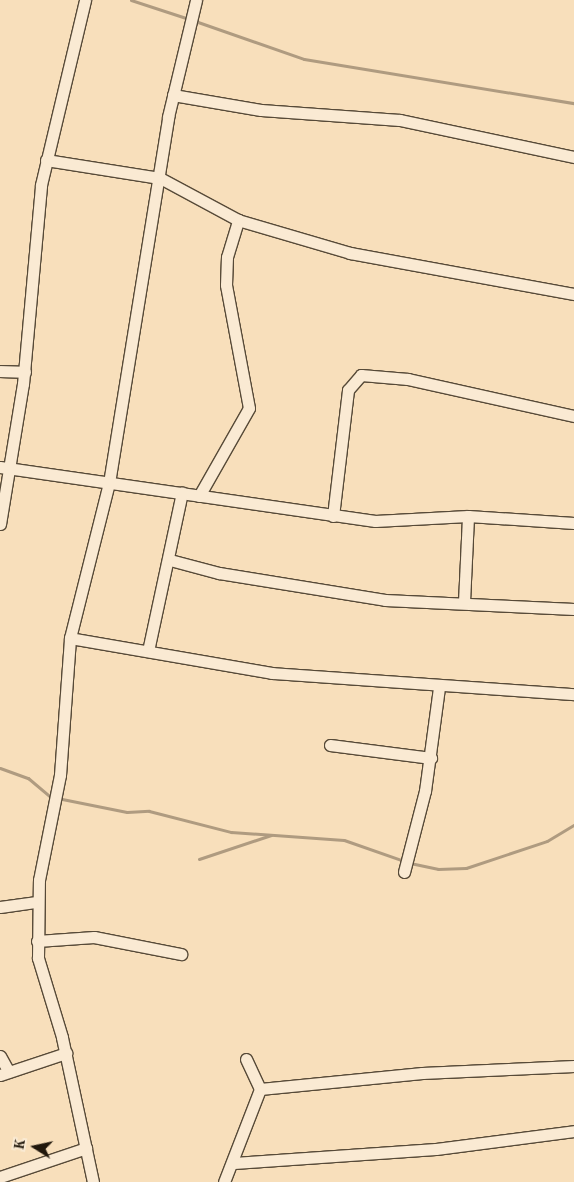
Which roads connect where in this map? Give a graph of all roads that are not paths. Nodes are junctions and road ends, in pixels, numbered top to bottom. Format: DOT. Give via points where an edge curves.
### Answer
graph roads {
  1 [pos="85,0"];
  2 [pos="196,0"];
  3 [pos="173,96"];
  4 [pos="574,157"];
  5 [pos="46,160"];
  6 [pos="160,178"];
  7 [pos="238,220"];
  8 [pos="574,294"];
  9 [pos="0,371"];
  10 [pos="24,372"];
  11 [pos="574,416"];
  12 [pos="5,468"];
  13 [pos="109,483"];
  14 [pos="182,493"];
  15 [pos="199,496"];
  16 [pos="333,516"];
  17 [pos="468,516"];
  18 [pos="0,524"];
  19 [pos="574,524"];
  20 [pos="170,560"];
  21 [pos="464,602"];
  22 [pos="574,609"];
  23 [pos="70,638"];
  24 [pos="148,651"];
  25 [pos="439,686"];
  26 [pos="574,694"];
  27 [pos="330,745"];
  28 [pos="431,758"];
  29 [pos="407,866"];
  30 [pos="37,902"];
  31 [pos="0,907"];
  32 [pos="37,941"];
  33 [pos="181,954"];
  34 [pos="66,1053"];
  35 [pos="0,1056"];
  36 [pos="246,1059"];
  37 [pos="574,1066"];
  38 [pos="4,1073"];
  39 [pos="260,1089"];
  40 [pos="574,1131"];
  41 [pos="86,1148"];
  42 [pos="234,1163"];
  43 [pos="0,1177"];
  44 [pos="93,1182"];
  45 [pos="224,1182"];
  1 -- 5 [label="street"];
  2 -- 3 [label="street"];
  3 -- 4 [label="street" via="261,110 400,120"];
  3 -- 6 [label="street"];
  5 -- 6 [label="street"];
  5 -- 10 [label="street"];
  6 -- 7 [label="street"];
  6 -- 13 [label="street"];
  7 -- 8 [label="street" via="350,253"];
  7 -- 15 [label="street" via="227,257 226,285 249,408"];
  9 -- 10 [label="street"];
  10 -- 12 [label="street"];
  11 -- 16 [label="street" via="408,380 361,375 348,390"];
  12 -- 13 [label="street"];
  12 -- 18 [label="street"];
  13 -- 14 [label="street"];
  13 -- 23 [label="street"];
  14 -- 15 [label="street"];
  14 -- 20 [label="street"];
  15 -- 16 [label="street"];
  16 -- 17 [label="street" via="375,521"];
  17 -- 19 [label="street"];
  17 -- 21 [label="street"];
  20 -- 21 [label="street" via="219,573 385,600"];
  20 -- 24 [label="street"];
  21 -- 22 [label="street"];
  23 -- 24 [label="street"];
  23 -- 30 [label="street" via="60,776"];
  24 -- 25 [label="street" via="272,673"];
  25 -- 26 [label="street"];
  25 -- 28 [label="street"];
  27 -- 28 [label="street"];
  28 -- 29 [label="street"];
  30 -- 31 [label="street"];
  30 -- 32 [label="street"];
  32 -- 33 [label="street" via="94,937"];
  32 -- 34 [label="street"];
  34 -- 38 [label="street"];
  34 -- 41 [label="street"];
  35 -- 38 [label="street"];
  36 -- 39 [label="street"];
  37 -- 39 [label="street" via="422,1073"];
  39 -- 42 [label="street" via="241,1131"];
  40 -- 42 [label="street" via="436,1149 249,1159"];
  41 -- 43 [label="street"];
  41 -- 44 [label="street"];
  42 -- 45 [label="street"];
}
